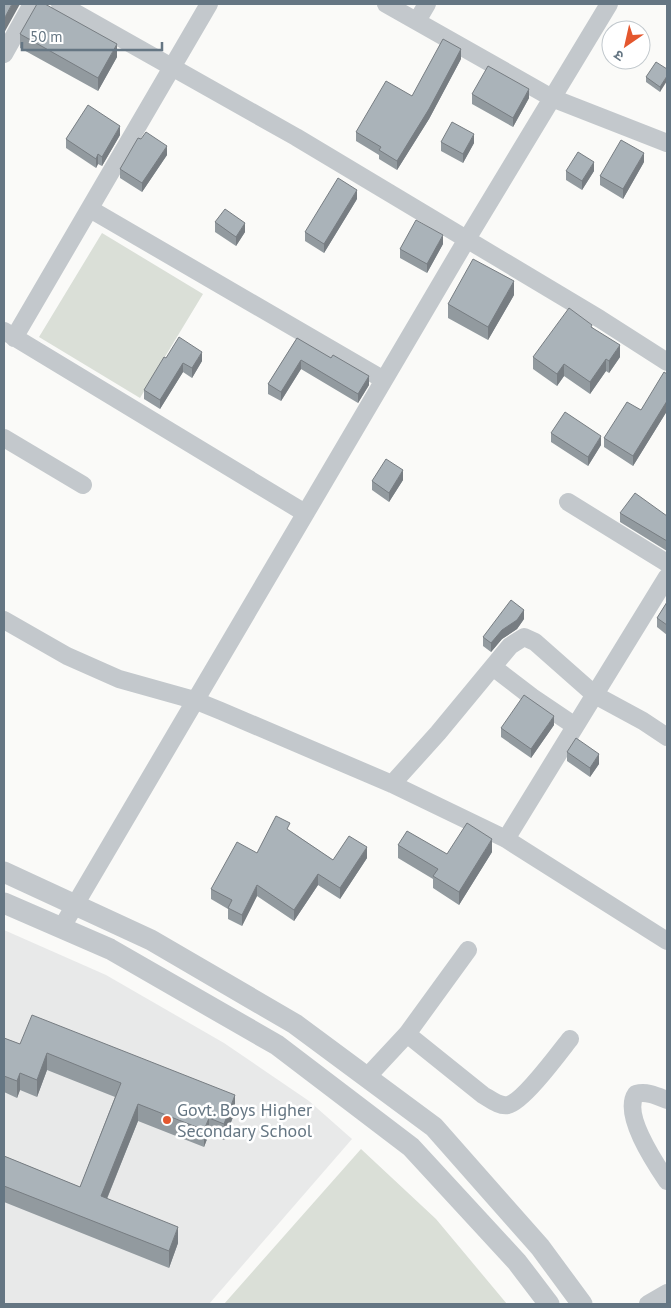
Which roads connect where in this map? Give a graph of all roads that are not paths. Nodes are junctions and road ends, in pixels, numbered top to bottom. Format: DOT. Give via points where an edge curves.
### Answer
graph roads {
  1 [pos="32,4"];
  2 [pos="60,4"];
  3 [pos="209,4"];
  4 [pos="386,4"];
  5 [pos="427,4"];
  6 [pos="609,4"];
  7 [pos="417,21"];
  8 [pos="4,54"];
  9 [pos="172,67"];
  10 [pos="552,98"];
  11 [pos="667,143"];
  12 [pos="90,209"];
  13 [pos="467,239"];
  14 [pos="9,334"];
  15 [pos="667,362"];
  16 [pos="384,380"];
  17 [pos="4,438"];
  18 [pos="83,485"];
  19 [pos="568,502"];
  20 [pos="306,513"];
  21 [pos="667,563"];
  22 [pos="667,577"];
  23 [pos="4,620"];
  24 [pos="493,667"];
  25 [pos="594,694"];
  26 [pos="194,700"];
  27 [pos="575,726"];
  28 [pos="667,737"];
  29 [pos="392,784"];
  30 [pos="506,839"];
  31 [pos="4,872"];
  32 [pos="4,903"];
  33 [pos="75,904"];
  34 [pos="62,927"];
  35 [pos="667,941"];
  36 [pos="468,950"];
  37 [pos="407,1034"];
  38 [pos="570,1039"];
  39 [pos="367,1078"];
  40 [pos="667,1100"];
  41 [pos="667,1181"];
  42 [pos="667,1294"];
  43 [pos="549,1304"];
  44 [pos="582,1304"];
  45 [pos="648,1304"];
  1 -- 8 [label="street"];
  2 -- 9 [label="street"];
  3 -- 9 [label="street"];
  4 -- 7 [label="street"];
  5 -- 7 [label="street"];
  6 -- 10 [label="street"];
  7 -- 10 [label="street"];
  9 -- 12 [label="street"];
  9 -- 13 [label="street"];
  10 -- 11 [label="street"];
  10 -- 13 [label="street"];
  12 -- 14 [label="street"];
  12 -- 16 [label="street"];
  13 -- 15 [label="street"];
  13 -- 16 [label="street"];
  14 -- 20 [label="street"];
  16 -- 20 [label="street"];
  17 -- 18 [label="street"];
  19 -- 21 [label="street"];
  20 -- 26 [label="street"];
  22 -- 25 [label="street"];
  23 -- 26 [label="street" via="68,656 119,679"];
  24 -- 25 [label="street" via="510,646 524,637 535,642"];
  24 -- 27 [label="street"];
  24 -- 29 [label="street"];
  25 -- 27 [label="street"];
  25 -- 28 [label="street"];
  26 -- 29 [label="street"];
  26 -- 33 [label="street"];
  27 -- 30 [label="street"];
  29 -- 30 [label="street"];
  30 -- 35 [label="street"];
  31 -- 33 [label="street"];
  32 -- 34 [label="street"];
  33 -- 34 [label="street"];
  33 -- 39 [label="street" via="152,940 295,1024"];
  34 -- 43 [label="street" via="110,949 277,1045 411,1147 516,1262"];
  36 -- 37 [label="street"];
  37 -- 38 [label="street" via="483,1095 506,1106 517,1102"];
  37 -- 39 [label="street"];
  39 -- 44 [label="street" via="434,1127 540,1247"];
  40 -- 41 [label="street" via="641,1092 632,1099 637,1126"];
  42 -- 45 [label="street"];
}
